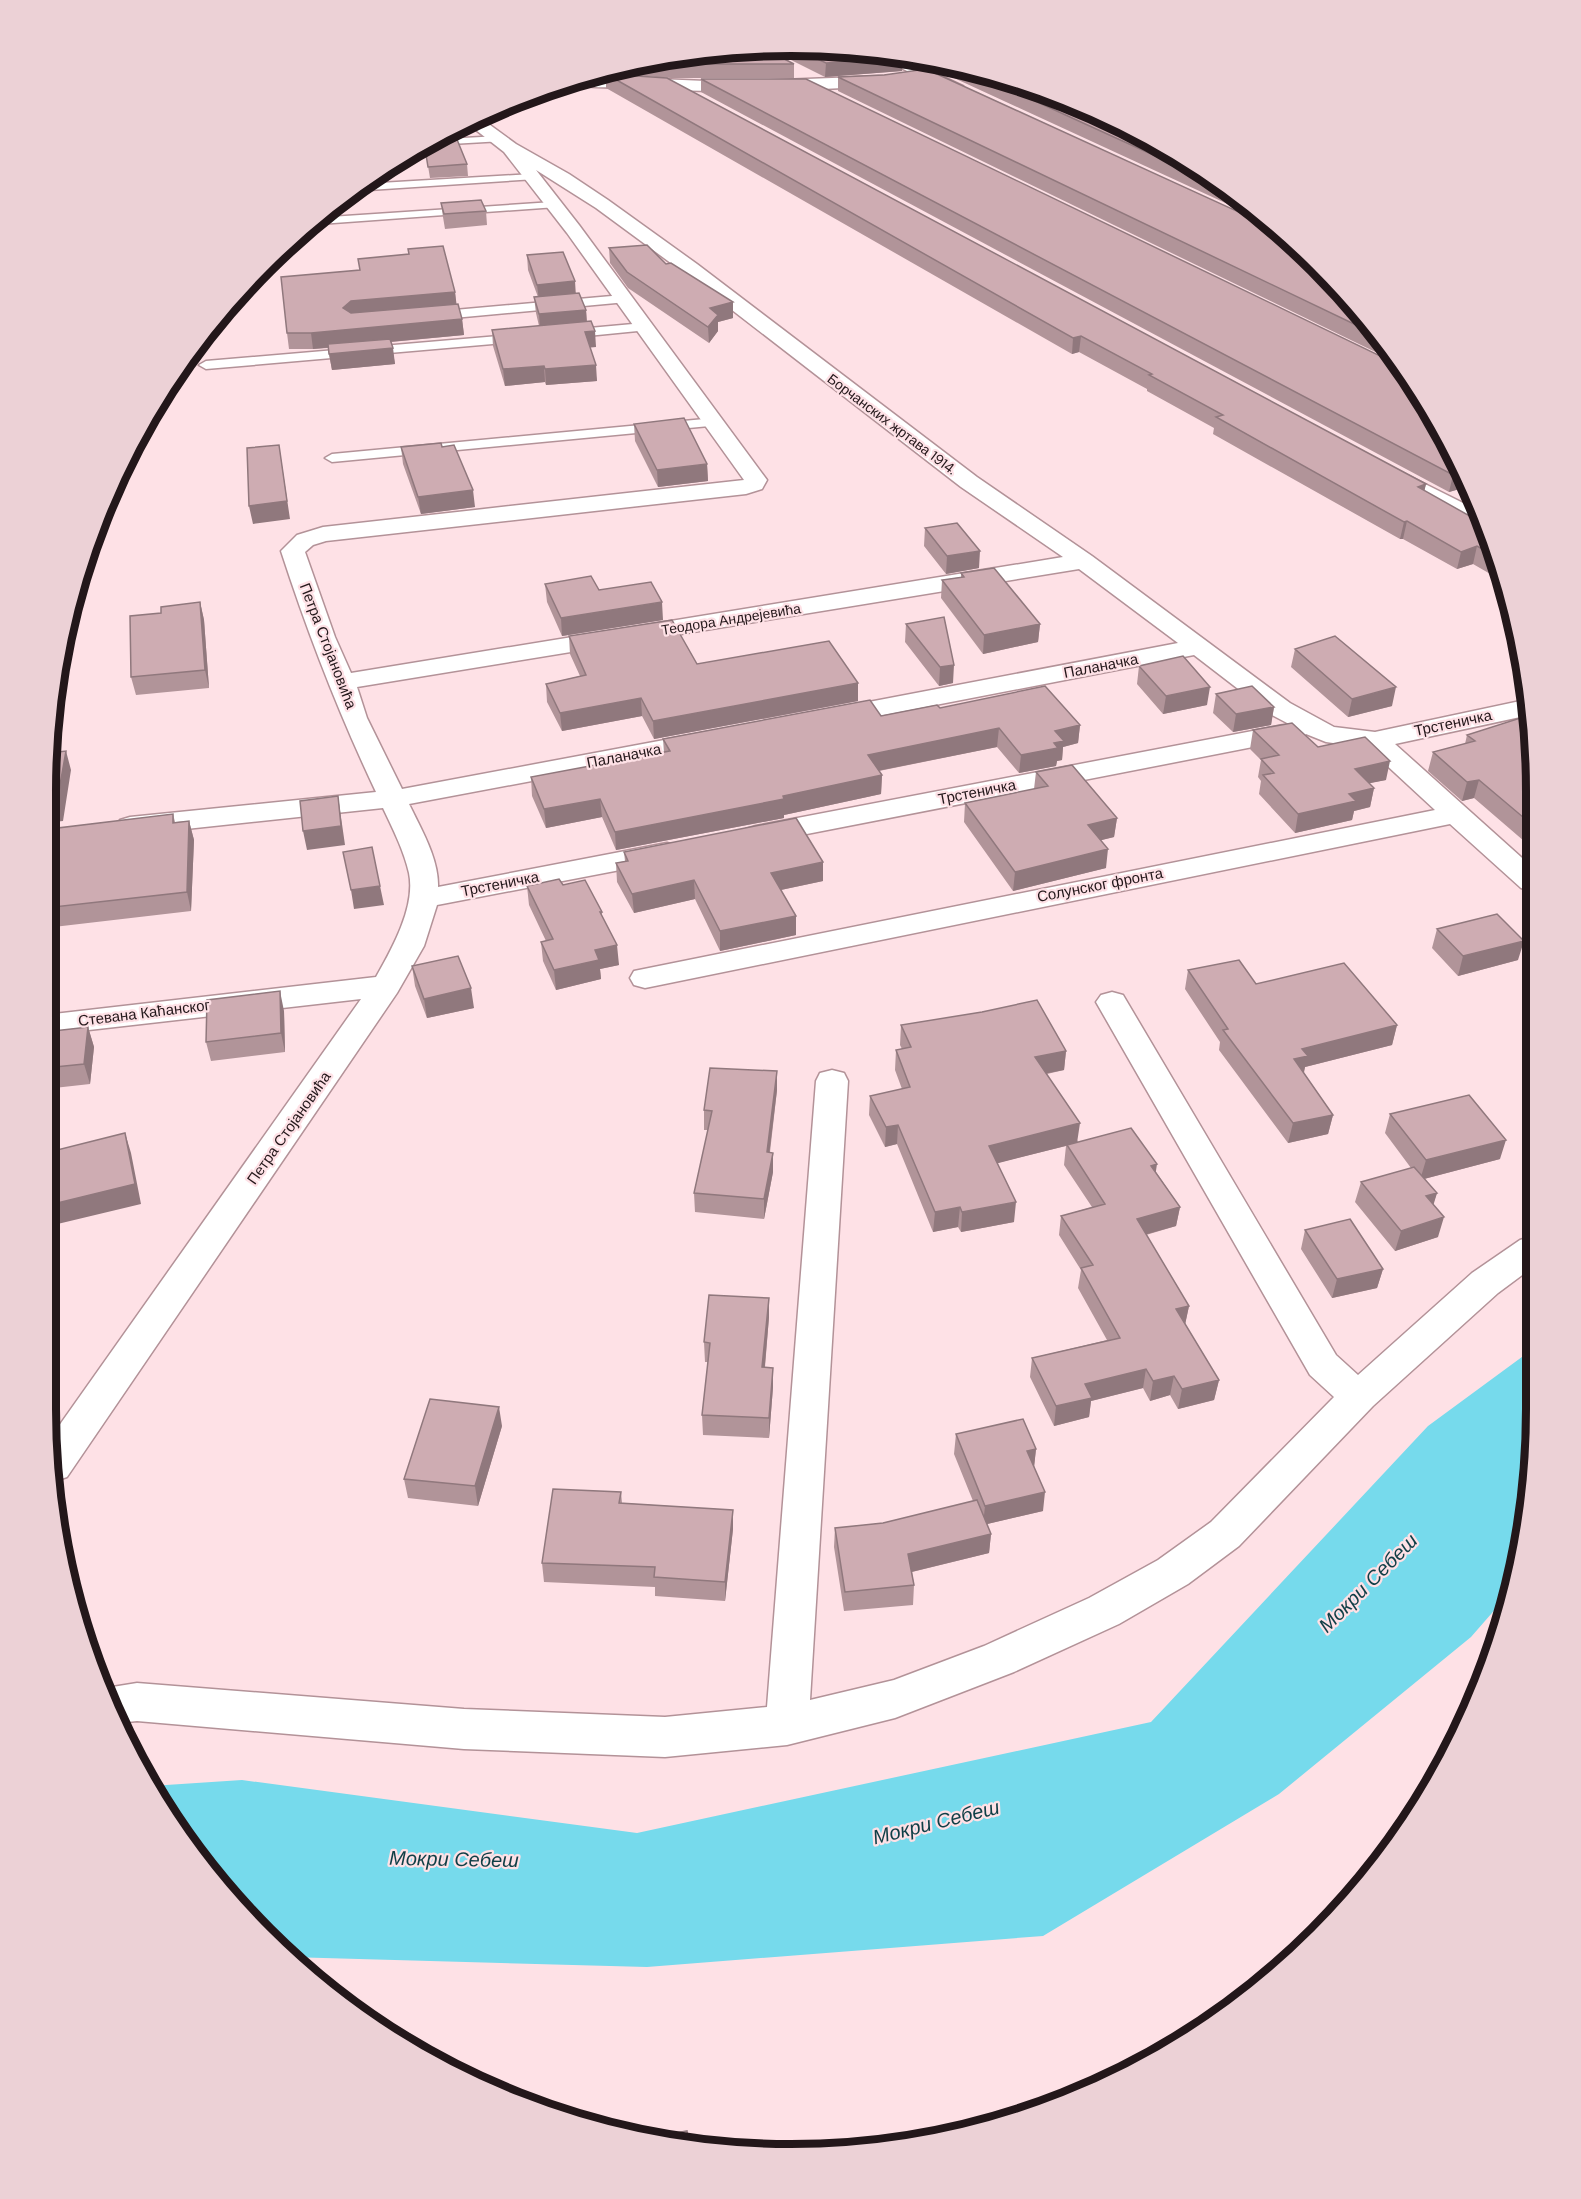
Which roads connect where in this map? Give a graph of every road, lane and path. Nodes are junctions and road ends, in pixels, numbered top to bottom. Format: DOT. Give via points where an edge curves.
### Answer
graph roads {
  1 [pos="908,66"];
  2 [pos="794,69"];
  3 [pos="946,73"];
  4 [pos="626,75"];
  5 [pos="928,75"];
  6 [pos="600,81"];
  7 [pos="642,84"];
  8 [pos="671,85"];
  9 [pos="817,85"];
  10 [pos="970,95"];
  11 [pos="841,101"];
  12 [pos="713,108"];
  13 [pos="479,125"];
  14 [pos="505,143"];
  15 [pos="442,144"];
  16 [pos="532,177"];
  17 [pos="371,187"];
  18 [pos="553,205"];
  19 [pos="326,221"];
  20 [pos="623,298"];
  21 [pos="423,316"];
  22 [pos="644,327"];
  23 [pos="553,335"];
  24 [pos="530,337"];
  25 [pos="206,364"];
  26 [pos="715,422"];
  27 [pos="332,458"];
  28 [pos="1389,472"];
  29 [pos="1473,517"];
  30 [pos="1084,561"];
  31 [pos="1198,647"];
  32 [pos="342,682"];
  33 [pos="1520,709"];
  34 [pos="810,721"];
  35 [pos="1311,727"];
  36 [pos="729,736"];
  37 [pos="1376,740"];
  38 [pos="394,799"];
  39 [pos="1456,814"];
  40 [pos="103,828"];
  41 [pos="728,840"];
  42 [pos="693,847"];
  43 [pos="1526,877"];
  44 [pos="422,899"];
  45 [pos="645,978"];
  46 [pos="386,986"];
  47 [pos="1112,1002"];
  48 [pos="56,1024"];
  49 [pos="832,1081"];
  50 [pos="1526,1254"];
  51 [pos="1360,1395"];
  52 [pos="57,1460"];
  53 [pos="117,1704"];
  54 [pos="787,1725"];
  1 -- 5 [label="street"];
  2 -- 9 [label="street"];
  3 -- 5 [label="street"];
  4 -- 7 [label="street"];
  5 -- 9 [label="street"];
  5 -- 10 [label="street"];
  6 -- 7 [label="street"];
  7 -- 8 [label="street"];
  8 -- 9 [label="street"];
  8 -- 12 [label="street"];
  9 -- 11 [label="street"];
  13 -- 14 [label="street, Борчанских жртава 1914."];
  14 -- 15 [label="lane"];
  14 -- 16 [label="street, Петра Стојановића"];
  14 -- 30 [label="street, Борчанских жртава 1914." via="602,204 969,482"];
  16 -- 17 [label="lane"];
  16 -- 18 [label="street, Петра Стојановића"];
  18 -- 19 [label="lane"];
  18 -- 20 [label="street, Петра Стојановића"];
  20 -- 21 [label="lane"];
  20 -- 22 [label="street, Петра Стојановића"];
  22 -- 23 [label="lane"];
  22 -- 26 [label="street, Петра Стојановића"];
  24 -- 25 [label="lane"];
  26 -- 27 [label="lane"];
  26 -- 32 [label="street, Петра Стојановића" via="754,475 754,484 323,534 298,546 293,552"];
  28 -- 29 [label="street"];
  30 -- 31 [label="street, Борчанских жртава 1914."];
  30 -- 32 [label="street, Теодора Андрејевића"];
  31 -- 34 [label="street, Паланачка"];
  31 -- 35 [label="street, Борчанских жртава 1914."];
  32 -- 38 [label="street, Петра Стојановића" via="354,718"];
  33 -- 37 [label="street, Трстеничка"];
  35 -- 37 [label="street, Трстеничка" via="1343,738"];
  35 -- 41 [label="street, Трстеничка"];
  36 -- 38 [label="street, Паланачка"];
  37 -- 39 [label="street"];
  38 -- 40 [label="street, Паланачка"];
  38 -- 44 [label="street, Петра Стојановића" via="424,875"];
  39 -- 43 [label="street"];
  39 -- 45 [label="street, Солунског фронта"];
  42 -- 44 [label="street, Трстеничка"];
  44 -- 46 [label="street, Петра Стојановића" via="409,946"];
  46 -- 48 [label="street, Стевана Каћанског"];
  46 -- 52 [label="street, Петра Стојановића"];
  47 -- 51 [label="street" via="1323,1365"];
  49 -- 54 [label="street"];
  50 -- 51 [label="street" via="1485,1283"];
  51 -- 54 [label="street" via="1225,1534 1173,1572 1104,1611 988,1663 895,1699"];
  53 -- 54 [label="street" via="138,1702 464,1730 665,1737"];
}
